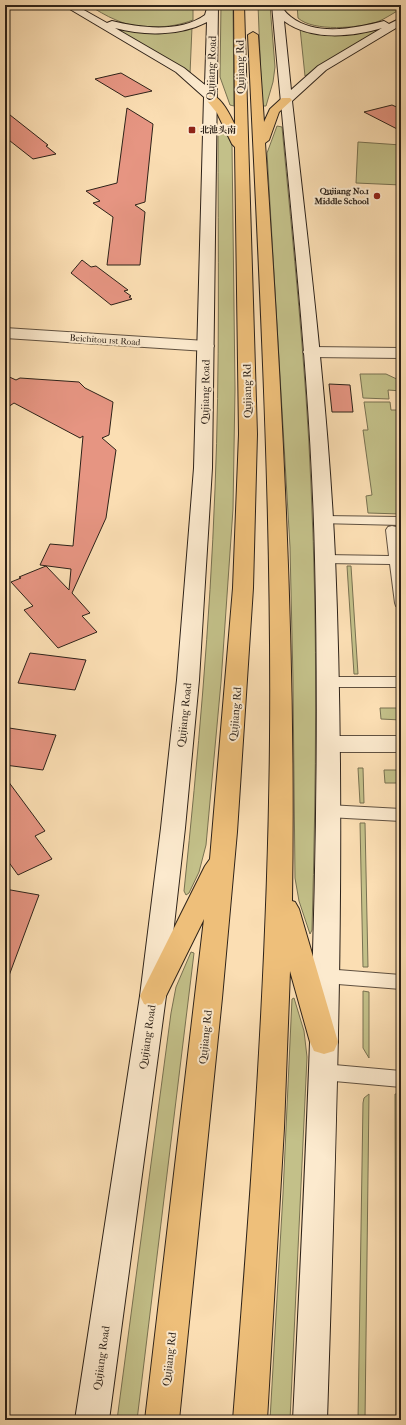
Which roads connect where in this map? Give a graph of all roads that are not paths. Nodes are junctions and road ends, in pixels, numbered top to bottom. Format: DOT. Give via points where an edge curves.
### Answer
graph roads {
  1 [pos="68,5"];
  2 [pos="79,5"];
  3 [pos="239,5"];
  4 [pos="252,5"];
  5 [pos="213,7"];
  6 [pos="277,8"];
  7 [pos="401,15"];
  8 [pos="401,22"];
  9 [pos="210,97"];
  10 [pos="286,100"];
  11 [pos="250,149"];
  12 [pos="5,333"];
  13 [pos="206,346"];
  14 [pos="311,352"];
  15 [pos="401,353"];
  16 [pos="323,520"];
  17 [pos="401,521"];
  18 [pos="392,530"];
  19 [pos="325,559"];
  20 [pos="396,560"];
  21 [pos="401,603"];
  22 [pos="328,682"];
  23 [pos="401,682"];
  24 [pos="328,744"];
  25 [pos="401,744"];
  26 [pos="328,811"];
  27 [pos="401,815"];
  28 [pos="223,855"];
  29 [pos="280,887"];
  30 [pos="325,976"];
  31 [pos="401,982"];
  32 [pos="153,996"];
  33 [pos="324,1042"];
  34 [pos="323,1072"];
  35 [pos="401,1079"];
  36 [pos="92,1420"];
  37 [pos="162,1420"];
  38 [pos="250,1420"];
  39 [pos="310,1420"];
  1 -- 9 [label="main road" via="180,70"];
  2 -- 5 [label="main road" via="113,24 149,30 194,24 207,19"];
  3 -- 11 [label="highway, Qujiang Rd"];
  4 -- 11 [label="highway, Qujiang Rd"];
  5 -- 9 [label="main road, Qujiang Road"];
  6 -- 7 [label="main road" via="299,26 334,31 372,28 384,25"];
  6 -- 10 [label="main road"];
  8 -- 10 [label="main road" via="322,68"];
  9 -- 11 [label="highway"];
  9 -- 13 [label="main road, Qujiang Road"];
  10 -- 11 [label="highway" via="274,110"];
  10 -- 14 [label="main road"];
  11 -- 28 [label="highway, Qujiang Rd" via="248,476 239,657"];
  11 -- 29 [label="highway, Qujiang Rd" via="279,554"];
  12 -- 13 [label="main road, Beichitou 1st Road"];
  13 -- 32 [label="main road, Qujiang Road" via="203,468 192,637"];
  14 -- 15 [label="main road"];
  14 -- 16 [label="main road"];
  16 -- 17 [label="lane"];
  16 -- 19 [label="main road"];
  18 -- 20 [label="lane"];
  19 -- 20 [label="lane"];
  19 -- 22 [label="main road"];
  20 -- 21 [label="lane"];
  22 -- 23 [label="lane"];
  22 -- 24 [label="main road"];
  24 -- 25 [label="main road"];
  24 -- 26 [label="main road"];
  26 -- 27 [label="lane"];
  26 -- 30 [label="main road"];
  28 -- 32 [label="highway"];
  28 -- 37 [label="highway, Qujiang Rd"];
  29 -- 33 [label="highway"];
  29 -- 38 [label="highway, Qujiang Rd" via="271,1101"];
  30 -- 31 [label="lane"];
  30 -- 33 [label="main road"];
  32 -- 36 [label="main road, Qujiang Road"];
  33 -- 34 [label="main road"];
  34 -- 35 [label="lane"];
  34 -- 39 [label="main road"];
}
